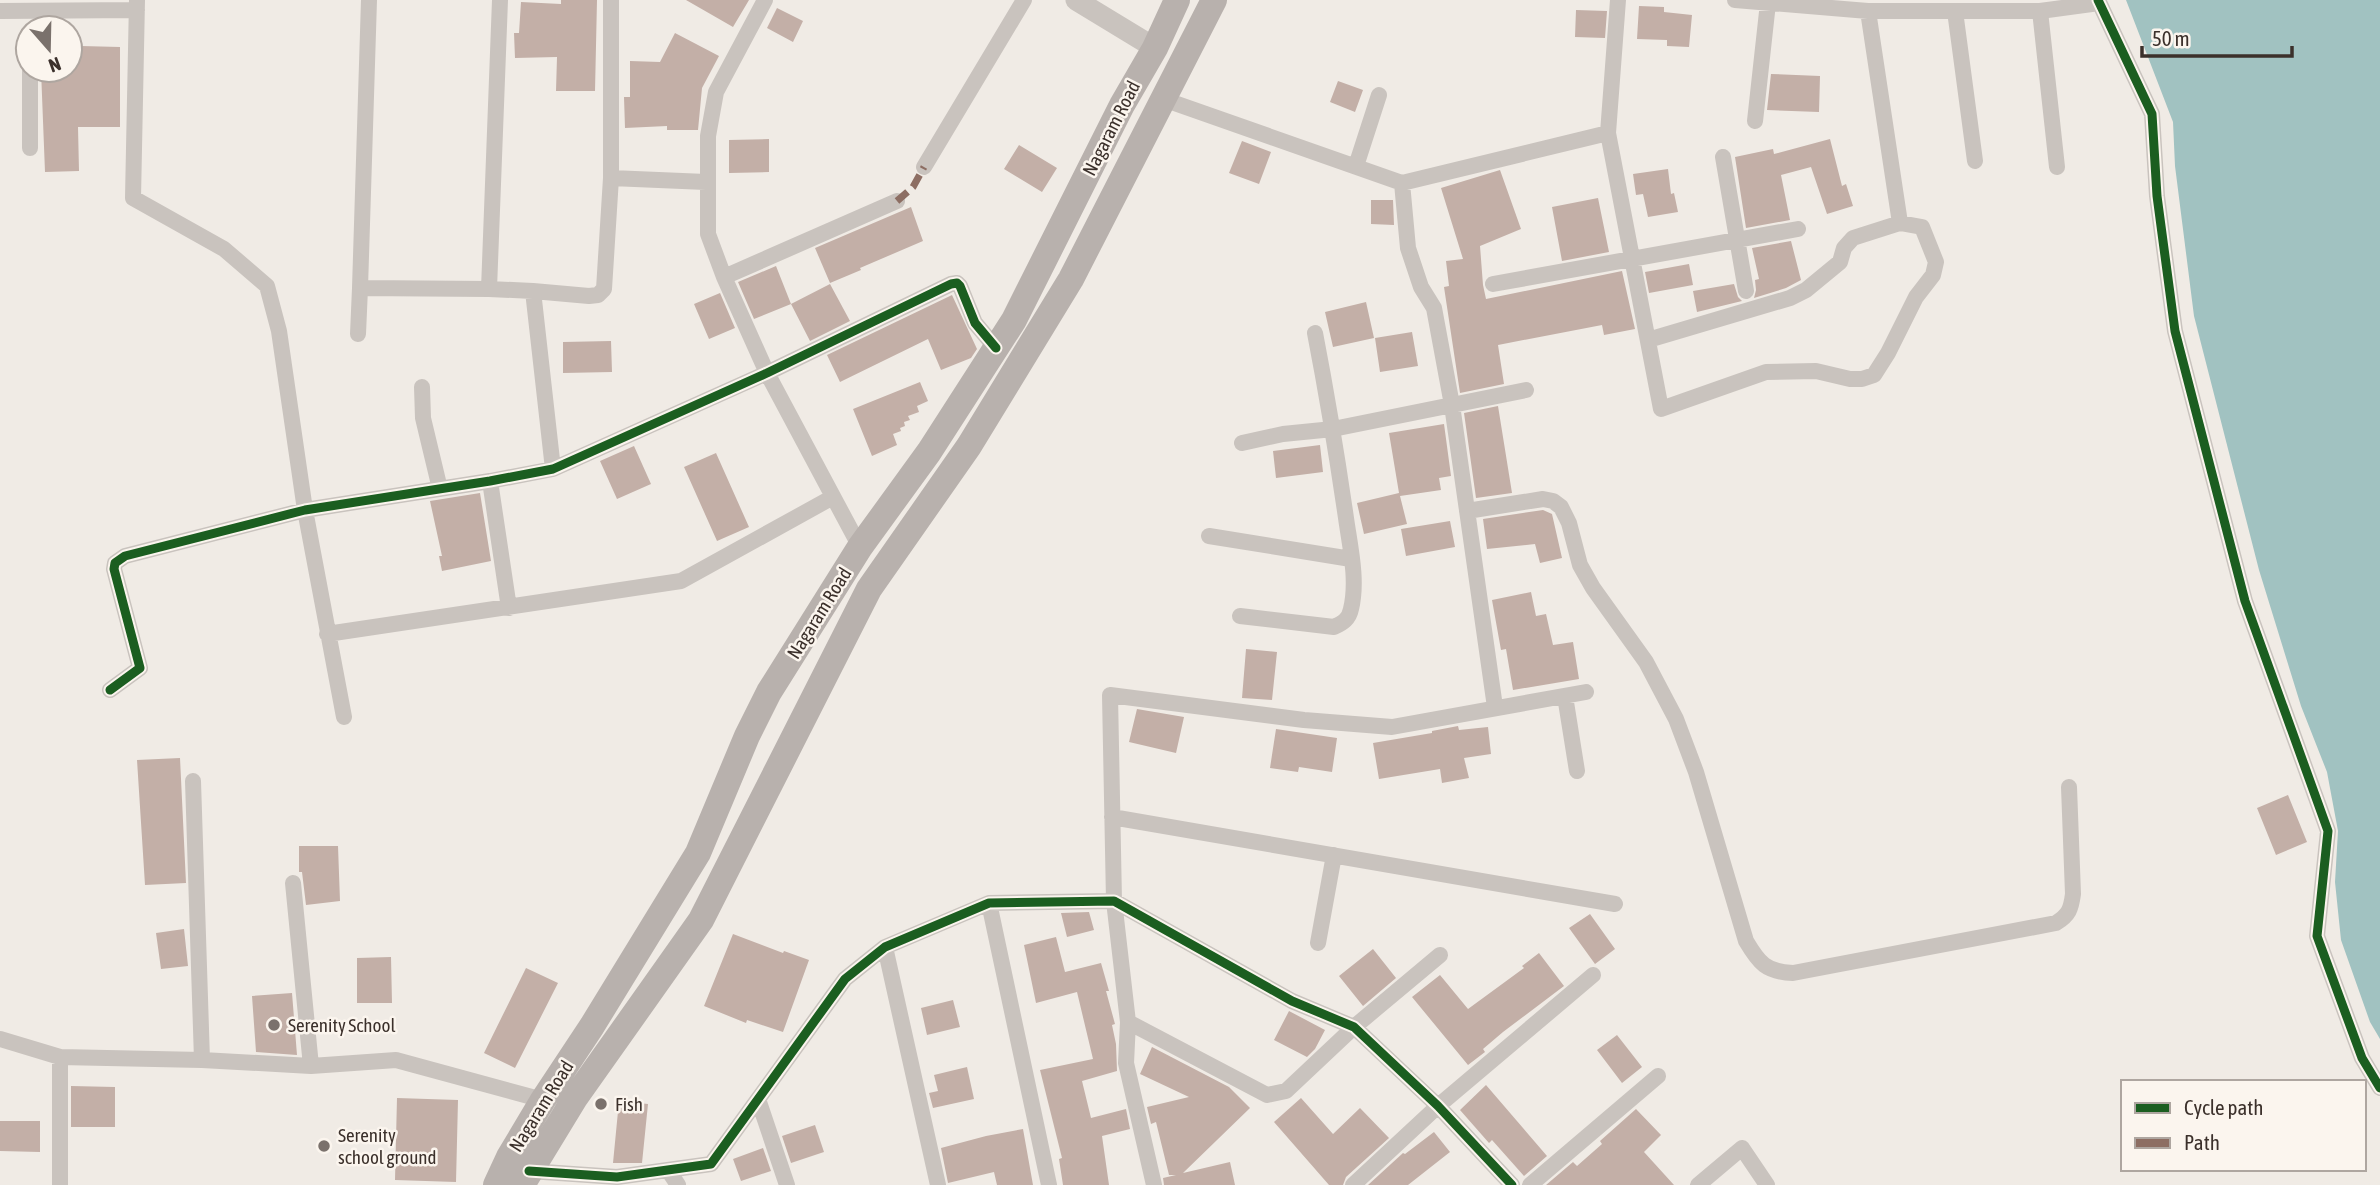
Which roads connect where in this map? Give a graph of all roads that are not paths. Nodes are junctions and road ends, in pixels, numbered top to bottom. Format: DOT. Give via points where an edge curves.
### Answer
graph roads {
  1 [pos="369,0"];
  2 [pos="500,0"];
  3 [pos="611,0"];
  4 [pos="765,0"];
  5 [pos="1024,0"];
  6 [pos="1076,0"];
  7 [pos="1177,0"];
  8 [pos="1214,0"];
  9 [pos="1618,0"];
  10 [pos="1735,0"];
  11 [pos="2099,1"];
  12 [pos="1768,3"];
  13 [pos="29,5"];
  14 [pos="137,5"];
  15 [pos="1868,10"];
  16 [pos="0,11"];
  17 [pos="1955,11"];
  18 [pos="2040,12"];
  19 [pos="1155,48"];
  20 [pos="30,84"];
  21 [pos="1379,95"];
  22 [pos="1163,99"];
  23 [pos="1755,121"];
  24 [pos="1608,133"];
  25 [pos="30,148"];
  26 [pos="1723,157"];
  27 [pos="1975,161"];
  28 [pos="1356,166"];
  29 [pos="924,167"];
  30 [pos="2057,167"];
  31 [pos="611,178"];
  32 [pos="706,182"];
  33 [pos="1402,183"];
  34 [pos="898,201"];
  35 [pos="1900,223"];
  36 [pos="1798,229"];
  37 [pos="1738,240"];
  38 [pos="1633,259"];
  39 [pos="724,277"];
  40 [pos="1493,284"];
  41 [pos="360,288"];
  42 [pos="489,289"];
  43 [pos="533,291"];
  44 [pos="1746,291"];
  45 [pos="1315,333"];
  46 [pos="358,334"];
  47 [pos="1648,340"];
  48 [pos="996,348"];
  49 [pos="767,373"];
  50 [pos="422,387"];
  51 [pos="1526,390"];
  52 [pos="1452,405"];
  53 [pos="1333,429"];
  54 [pos="1242,443"];
  55 [pos="553,469"];
  56 [pos="490,481"];
  57 [pos="440,489"];
  58 [pos="833,497"];
  59 [pos="305,510"];
  60 [pos="1467,511"];
  61 [pos="1209,536"];
  62 [pos="860,547"];
  63 [pos="1351,559"];
  64 [pos="509,608"];
  65 [pos="1240,616"];
  66 [pos="327,634"];
  67 [pos="110,690"];
  68 [pos="1586,692"];
  69 [pos="1565,696"];
  70 [pos="1495,707"];
  71 [pos="344,717"];
  72 [pos="1577,771"];
  73 [pos="193,780"];
  74 [pos="2069,787"];
  75 [pos="1112,817"];
  76 [pos="1334,855"];
  77 [pos="293,883"];
  78 [pos="1114,901"];
  79 [pos="989,903"];
  80 [pos="1615,904"];
  81 [pos="1318,943"];
  82 [pos="885,947"];
  83 [pos="1440,955"];
  84 [pos="1593,975"];
  85 [pos="1128,1022"];
  86 [pos="592,1026"];
  87 [pos="1354,1027"];
  88 [pos="0,1040"];
  89 [pos="614,1042"];
  90 [pos="60,1057"];
  91 [pos="202,1060"];
  92 [pos="311,1066"];
  93 [pos="1658,1076"];
  94 [pos="2380,1088"];
  95 [pos="758,1099"];
  96 [pos="543,1100"];
  97 [pos="1438,1106"];
  98 [pos="668,1170"];
  99 [pos="526,1178"];
  100 [pos="618,1181"];
  101 [pos="60,1185"];
  102 [pos="496,1185"];
  103 [pos="678,1185"];
  104 [pos="787,1185"];
  105 [pos="937,1185"];
  106 [pos="1049,1185"];
  107 [pos="1154,1185"];
  108 [pos="1353,1185"];
  109 [pos="1512,1185"];
  110 [pos="1530,1185"];
  111 [pos="1698,1185"];
  112 [pos="1767,1185"];
  1 -- 41 [label="street"];
  2 -- 42 [label="street"];
  3 -- 31 [label="street"];
  4 -- 32 [label="street" via="716,92"];
  5 -- 29 [label="street"];
  6 -- 19 [label="street"];
  7 -- 19 [label="main road, Nagaram Road"];
  8 -- 22 [label="main road, Nagaram Road"];
  9 -- 24 [label="street"];
  10 -- 12 [label="street"];
  11 -- 18 [label="street"];
  11 -- 94 [label="street" via="2152,114 2157,196 2175,331 2245,601 2328,831 2317,936 2362,1058"];
  12 -- 15 [label="street"];
  12 -- 23 [label="street"];
  13 -- 14 [label="street"];
  13 -- 16 [label="street"];
  14 -- 59 [label="street" via="134,198 224,249 267,286 279,331"];
  15 -- 17 [label="street"];
  15 -- 35 [label="street"];
  17 -- 18 [label="street"];
  17 -- 27 [label="street"];
  18 -- 30 [label="street"];
  19 -- 48 [label="main road, Nagaram Road"];
  20 -- 25 [label="street"];
  21 -- 28 [label="street"];
  22 -- 28 [label="street"];
  22 -- 89 [label="main road, Nagaram Road" via="1072,279 969,446 869,589 701,920"];
  24 -- 33 [label="street"];
  24 -- 38 [label="street"];
  26 -- 37 [label="street"];
  28 -- 33 [label="street"];
  31 -- 32 [label="street"];
  31 -- 43 [label="street" via="604,289 590,296"];
  32 -- 39 [label="street" via="708,234"];
  33 -- 52 [label="street" via="1408,248 1421,287 1434,308"];
  34 -- 39 [label="street"];
  35 -- 47 [label="street" via="1853,238 1840,262 1790,298"];
  35 -- 47 [label="street" via="1923,227 1936,262 1933,275 1874,375 1850,380 1816,371 1766,372 1661,409"];
  36 -- 37 [label="street"];
  37 -- 38 [label="street"];
  37 -- 44 [label="street"];
  38 -- 40 [label="street"];
  38 -- 47 [label="street"];
  39 -- 49 [label="street"];
  41 -- 42 [label="street"];
  41 -- 46 [label="street"];
  42 -- 43 [label="street"];
  43 -- 55 [label="street"];
  45 -- 53 [label="street"];
  48 -- 49 [label="street" via="975,323 957,283"];
  48 -- 62 [label="main road, Nagaram Road"];
  49 -- 55 [label="street"];
  49 -- 58 [label="street"];
  50 -- 57 [label="street" via="423,418"];
  51 -- 52 [label="street"];
  52 -- 53 [label="street"];
  52 -- 60 [label="street"];
  53 -- 54 [label="street"];
  53 -- 63 [label="street"];
  55 -- 56 [label="street"];
  56 -- 57 [label="street"];
  56 -- 64 [label="street"];
  57 -- 59 [label="street"];
  58 -- 62 [label="street"];
  58 -- 64 [label="street" via="681,582"];
  59 -- 66 [label="street"];
  59 -- 67 [label="street" via="118,560 114,569 140,668"];
  60 -- 70 [label="street"];
  60 -- 74 [label="street" via="1543,499 1561,507 1580,565 1646,662 1676,719 1746,941 1755,957 1776,972 1793,973 2056,923 2071,910 2073,894"];
  61 -- 63 [label="street"];
  62 -- 86 [label="main road, Nagaram Road" via="769,692 698,853"];
  63 -- 65 [label="street" via="1354,590 1351,610 1342,624 1334,627"];
  64 -- 66 [label="street"];
  66 -- 71 [label="street"];
  68 -- 69 [label="street"];
  69 -- 70 [label="street"];
  69 -- 72 [label="street"];
  70 -- 75 [label="street" via="1392,727 1110,695"];
  73 -- 91 [label="street"];
  75 -- 76 [label="street"];
  75 -- 78 [label="street"];
  76 -- 80 [label="street"];
  76 -- 81 [label="street"];
  77 -- 92 [label="street"];
  78 -- 79 [label="street"];
  78 -- 85 [label="street"];
  78 -- 87 [label="street" via="1292,1001"];
  79 -- 82 [label="street"];
  79 -- 106 [label="street"];
  82 -- 95 [label="street" via="845,979"];
  82 -- 105 [label="street"];
  83 -- 87 [label="street"];
  84 -- 97 [label="street"];
  85 -- 87 [label="street" via="1267,1095 1286,1091"];
  85 -- 107 [label="street" via="1126,1063"];
  86 -- 89 [label="main road"];
  86 -- 96 [label="main road, Nagaram Road"];
  87 -- 97 [label="street"];
  88 -- 90 [label="street"];
  89 -- 99 [label="main road, Nagaram Road"];
  90 -- 91 [label="street"];
  90 -- 101 [label="street"];
  91 -- 92 [label="street"];
  92 -- 96 [label="street" via="396,1060"];
  93 -- 110 [label="street"];
  95 -- 98 [label="street" via="711,1164"];
  95 -- 104 [label="street"];
  96 -- 102 [label="main road, Nagaram Road"];
  97 -- 108 [label="street"];
  97 -- 109 [label="street"];
  98 -- 100 [label="street"];
  98 -- 103 [label="street"];
  99 -- 100 [label="street"];
  111 -- 112 [label="street" via="1742,1147"];
}
